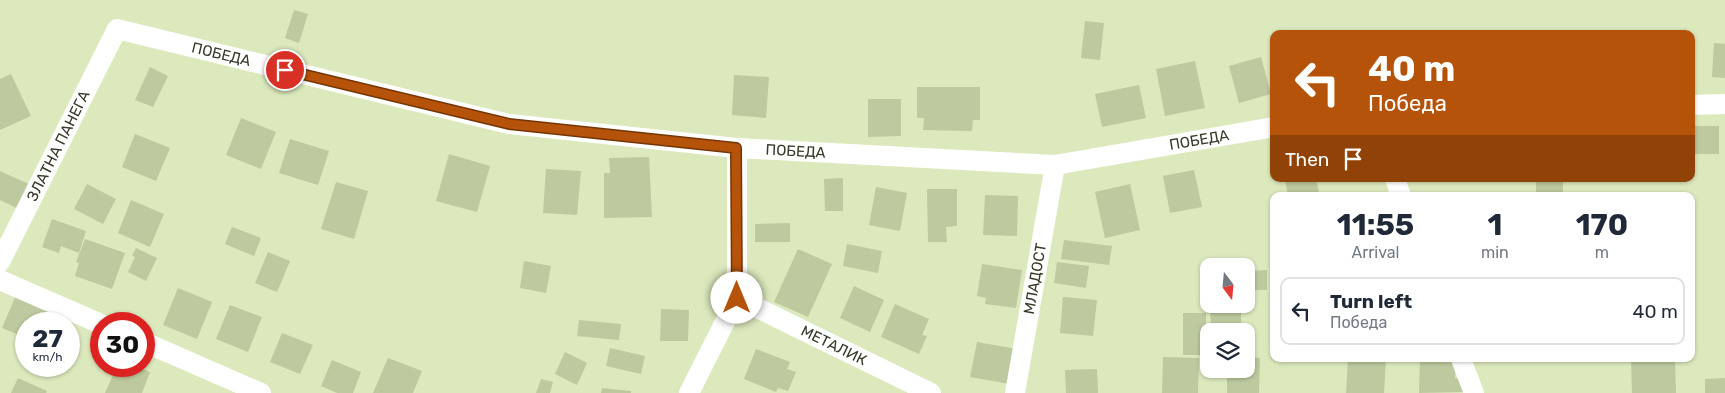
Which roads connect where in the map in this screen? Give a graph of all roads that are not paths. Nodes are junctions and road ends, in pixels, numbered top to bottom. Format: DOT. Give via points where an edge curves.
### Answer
graph roads {
  1 [pos="117,29"];
  2 [pos="1695,104"];
  3 [pos="1725,104"];
  4 [pos="1270,128"];
  5 [pos="736,148"];
  6 [pos="1055,165"];
  7 [pos="0,262"];
  8 [pos="0,280"];
  9 [pos="737,298"];
  10 [pos="90,319"];
  11 [pos="155,347"];
  12 [pos="1463,362"];
  13 [pos="261,393"];
  14 [pos="689,393"];
  15 [pos="931,393"];
  16 [pos="1015,393"];
  17 [pos="1474,393"];
  1 -- 5 [label="street, ПОБЕДА" via="509,124"];
  1 -- 7 [label="street, ЗЛАТНА ПАНЕГА"];
  2 -- 3 [label="street"];
  4 -- 6 [label="street, ПОБЕДА"];
  5 -- 6 [label="street, ПОБЕДА"];
  5 -- 9 [label="street"];
  6 -- 16 [label="street, МЛАДОСТ"];
  8 -- 10 [label="street"];
  9 -- 14 [label="street"];
  9 -- 15 [label="street, МЕТАЛИК"];
  11 -- 13 [label="street"];
  12 -- 17 [label="street"];
}
